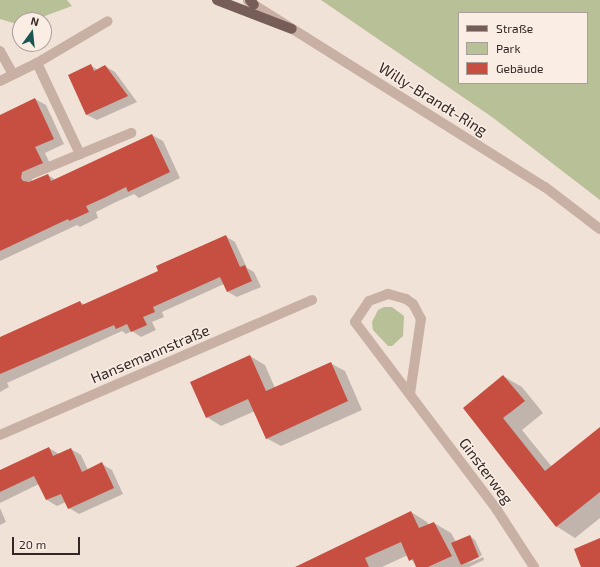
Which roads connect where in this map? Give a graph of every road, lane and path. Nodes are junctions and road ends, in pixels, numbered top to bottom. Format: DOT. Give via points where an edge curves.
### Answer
graph roads {
  1 [pos="217,0"];
  2 [pos="251,2"];
  3 [pos="108,21"];
  4 [pos="292,29"];
  5 [pos="0,50"];
  6 [pos="37,63"];
  7 [pos="13,74"];
  8 [pos="0,81"];
  9 [pos="131,133"];
  10 [pos="80,154"];
  11 [pos="27,176"];
  12 [pos="600,229"];
  13 [pos="312,300"];
  14 [pos="410,394"];
  15 [pos="0,435"];
  16 [pos="534,567"];
  1 -- 4 [label="main road"];
  2 -- 4 [label="street, Willy-Brandt-Ring"];
  3 -- 6 [label="street"];
  4 -- 12 [label="street, Willy-Brandt-Ring" via="546,187"];
  5 -- 7 [label="street"];
  6 -- 7 [label="street"];
  6 -- 10 [label="street"];
  7 -- 8 [label="street"];
  9 -- 10 [label="street"];
  10 -- 11 [label="street"];
  13 -- 15 [label="street, Hansemannstraße"];
  14 -- 14 [label="street, Ginsterweg" via="355,322 369,301 388,294 406,299 413,304 420,319"];
  14 -- 16 [label="street, Ginsterweg" via="497,510"];
}
